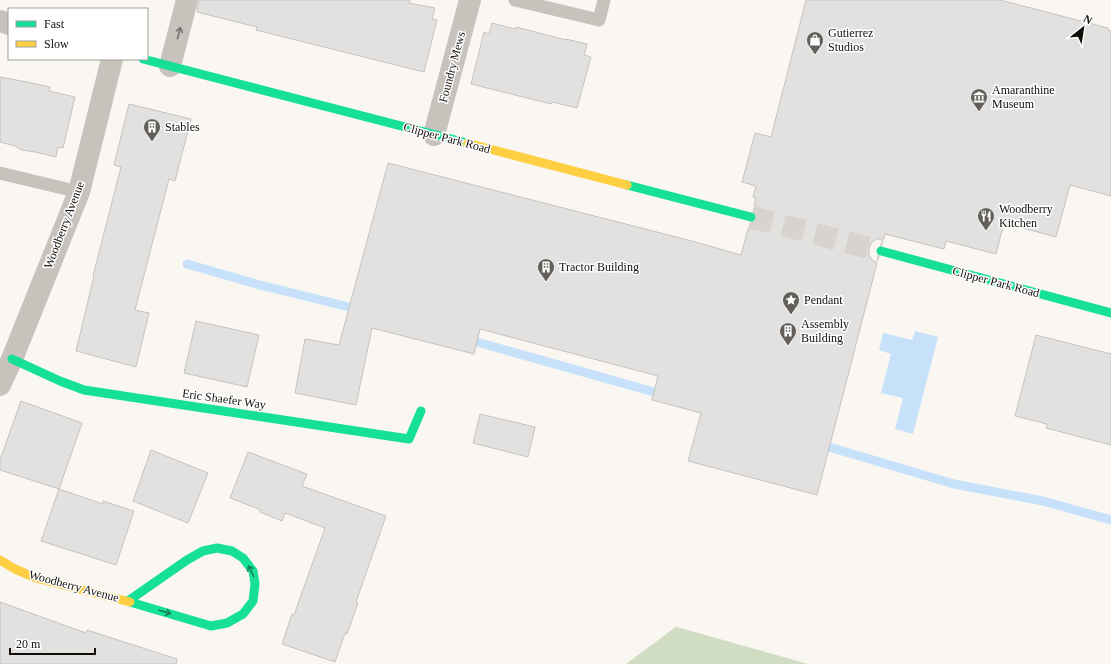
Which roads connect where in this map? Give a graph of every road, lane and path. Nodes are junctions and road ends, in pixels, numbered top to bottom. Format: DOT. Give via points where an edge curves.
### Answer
graph roads {
  1 [pos="187,0"];
  2 [pos="470,0"];
  3 [pos="515,0"];
  4 [pos="604,0"];
  5 [pos="112,60"];
  6 [pos="147,60"];
  7 [pos="170,66"];
  8 [pos="434,135"];
  9 [pos="0,173"];
  10 [pos="79,192"];
  11 [pos="751,217"];
  12 [pos="881,251"];
  13 [pos="1111,313"];
  14 [pos="12,359"];
  15 [pos="0,385"];
  16 [pos="421,411"];
  17 [pos="0,560"];
  18 [pos="128,601"];
  7 -- 1 [label="street, one-way"];
  2 -- 8 [label="street, Foundry Mews"];
  3 -- 4 [label="lane" via="599,20"];
  5 -- 10 [label="street, Woodberry Avenue"];
  6 -- 7 [label="street, Clipper Park Road"];
  7 -- 8 [label="street, Clipper Park Road"];
  8 -- 11 [label="street, Clipper Park Road"];
  9 -- 10 [label="lane"];
  10 -- 14 [label="street, Woodberry Avenue"];
  12 -- 13 [label="street, Clipper Park Road"];
  14 -- 15 [label="street, Woodberry Avenue"];
  14 -- 16 [label="street, Eric Shaefer Way" via="84,390 409,439"];
  17 -- 18 [label="street, Woodberry Avenue" via="36,578"];
  18 -- 18 [label="street, Woodberry Avenue, one-way" via="211,626 227,623 243,614 253,601 254,571 232,550 216,548 203,551"];
}
